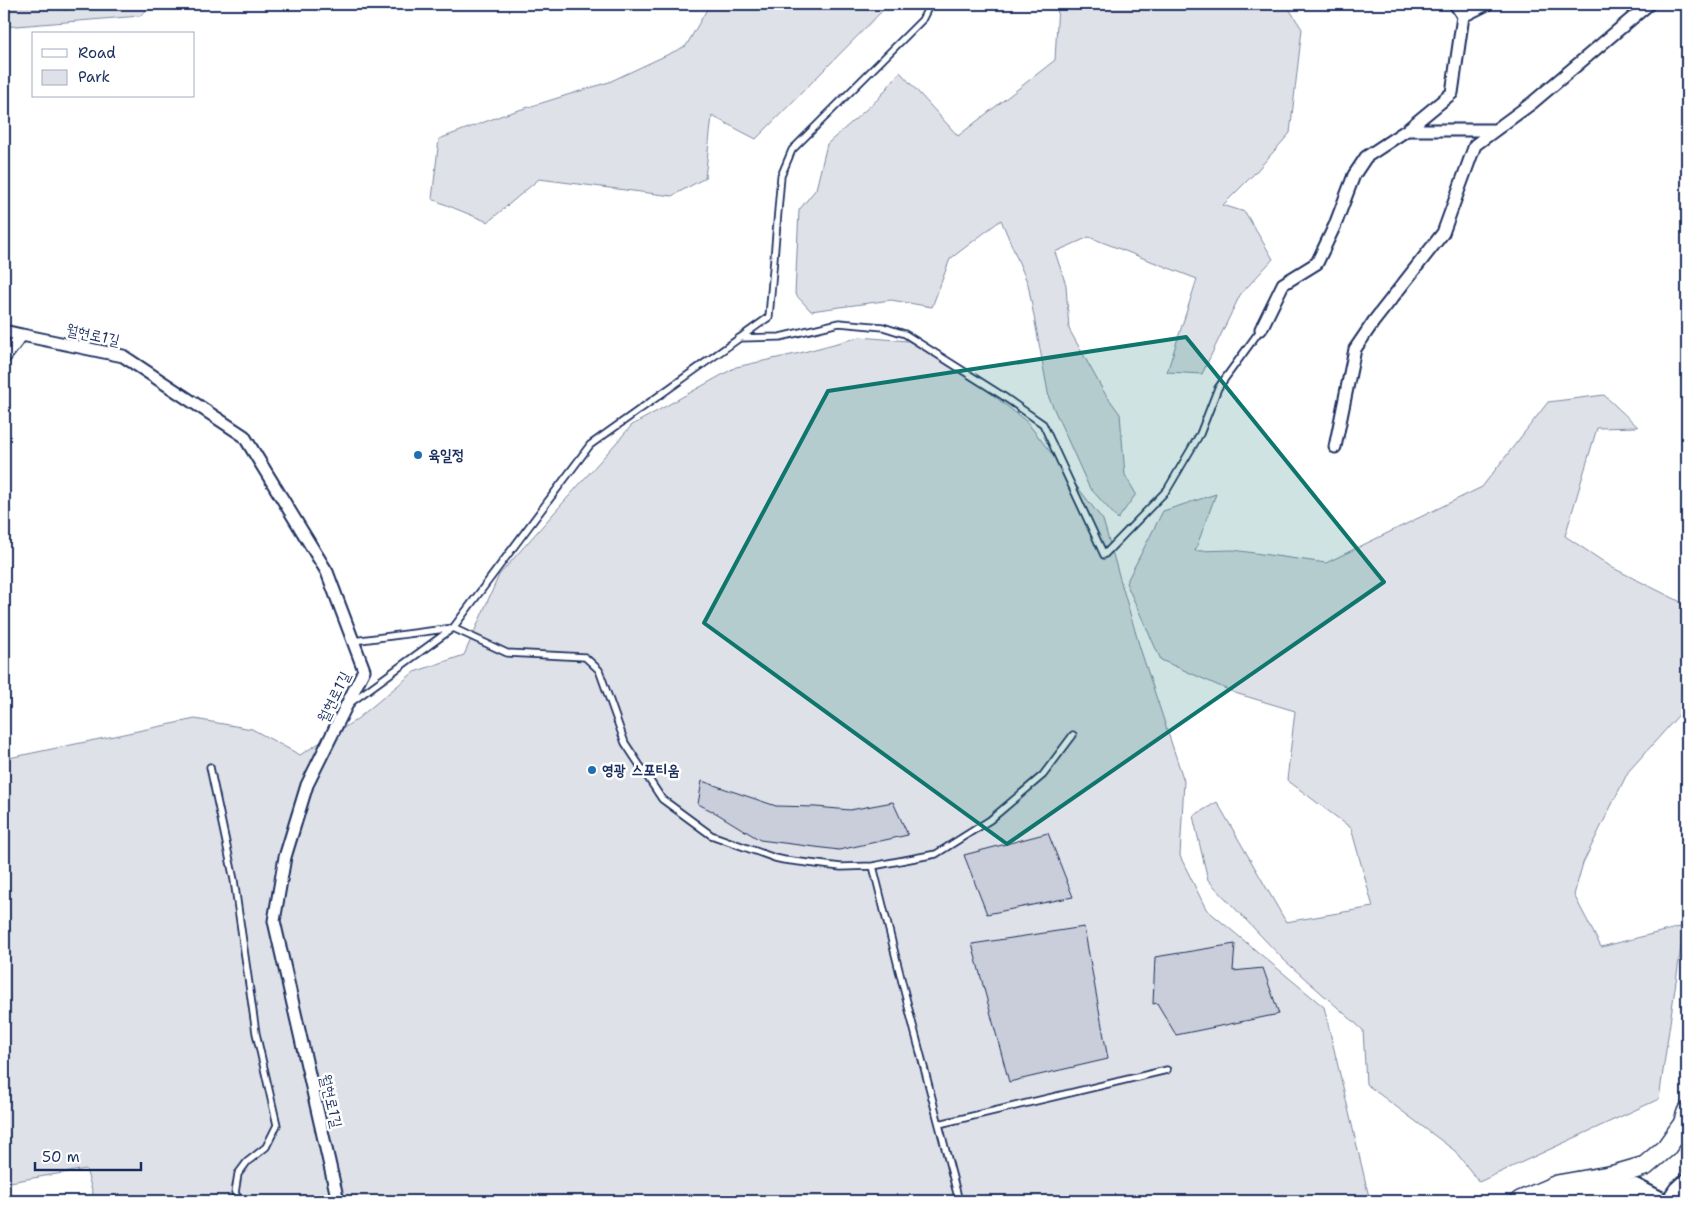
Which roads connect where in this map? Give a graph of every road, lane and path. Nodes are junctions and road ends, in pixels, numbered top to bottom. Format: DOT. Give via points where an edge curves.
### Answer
graph roads {
  1 [pos="930,4"];
  2 [pos="1455,4"];
  3 [pos="1488,4"];
  4 [pos="1649,4"];
  5 [pos="1463,16"];
  6 [pos="1407,130"];
  7 [pos="1495,130"];
  8 [pos="1260,329"];
  9 [pos="4,331"];
  10 [pos="22,335"];
  11 [pos="739,338"];
  12 [pos="4,358"];
  13 [pos="1335,447"];
  14 [pos="453,628"];
  15 [pos="354,641"];
  16 [pos="347,706"];
  17 [pos="1073,735"];
  18 [pos="210,767"];
  19 [pos="873,866"];
  20 [pos="1167,1070"];
  21 [pos="1687,1112"];
  22 [pos="938,1124"];
  23 [pos="1687,1182"];
  24 [pos="338,1199"];
  25 [pos="240,1201"];
  26 [pos="315,1201"];
  27 [pos="959,1201"];
  28 [pos="1519,1201"];
  29 [pos="1662,1201"];
  30 [pos="1671,1201"];
  1 -- 11 [label="lane" via="922,20 792,150 781,176 768,318"];
  2 -- 5 [label="street"];
  3 -- 5 [label="street"];
  4 -- 7 [label="street" via="1532,104"];
  5 -- 6 [label="street" via="1452,93"];
  6 -- 7 [label="street"];
  6 -- 8 [label="street" via="1366,157 1354,175 1318,263 1283,284"];
  7 -- 13 [label="street" via="1475,145 1443,233 1355,349"];
  8 -- 11 [label="lane" via="1218,388 1200,434 1167,490 1104,555 1043,424 906,334 883,327 839,323 780,337"];
  9 -- 10 [label="street, 월현로1길"];
  10 -- 12 [label="street"];
  10 -- 15 [label="street, 월현로1길" via="123,356 244,436 327,572"];
  11 -- 14 [label="lane" via="590,445"];
  14 -- 15 [label="lane"];
  14 -- 16 [label="lane"];
  14 -- 19 [label="lane" via="507,653 585,658 599,670 625,743 662,799 711,835 775,858 841,867"];
  15 -- 16 [label="street, 월현로1길" via="364,670"];
  16 -- 24 [label="street, 월현로1길" via="308,786 285,857 274,921"];
  17 -- 19 [label="lane" via="1043,775 990,820 936,854"];
  18 -- 25 [label="lane" via="234,880 256,1033 277,1125 266,1147 238,1174 235,1193"];
  19 -- 22 [label="lane"];
  20 -- 22 [label="lane"];
  21 -- 28 [label="main road" via="1684,1124 1666,1148 1645,1166 1557,1185"];
  22 -- 27 [label="lane"];
  23 -- 30 [label="street"];
  24 -- 26 [label="lane"];
  28 -- 29 [label="street" via="1636,1187"];
}
